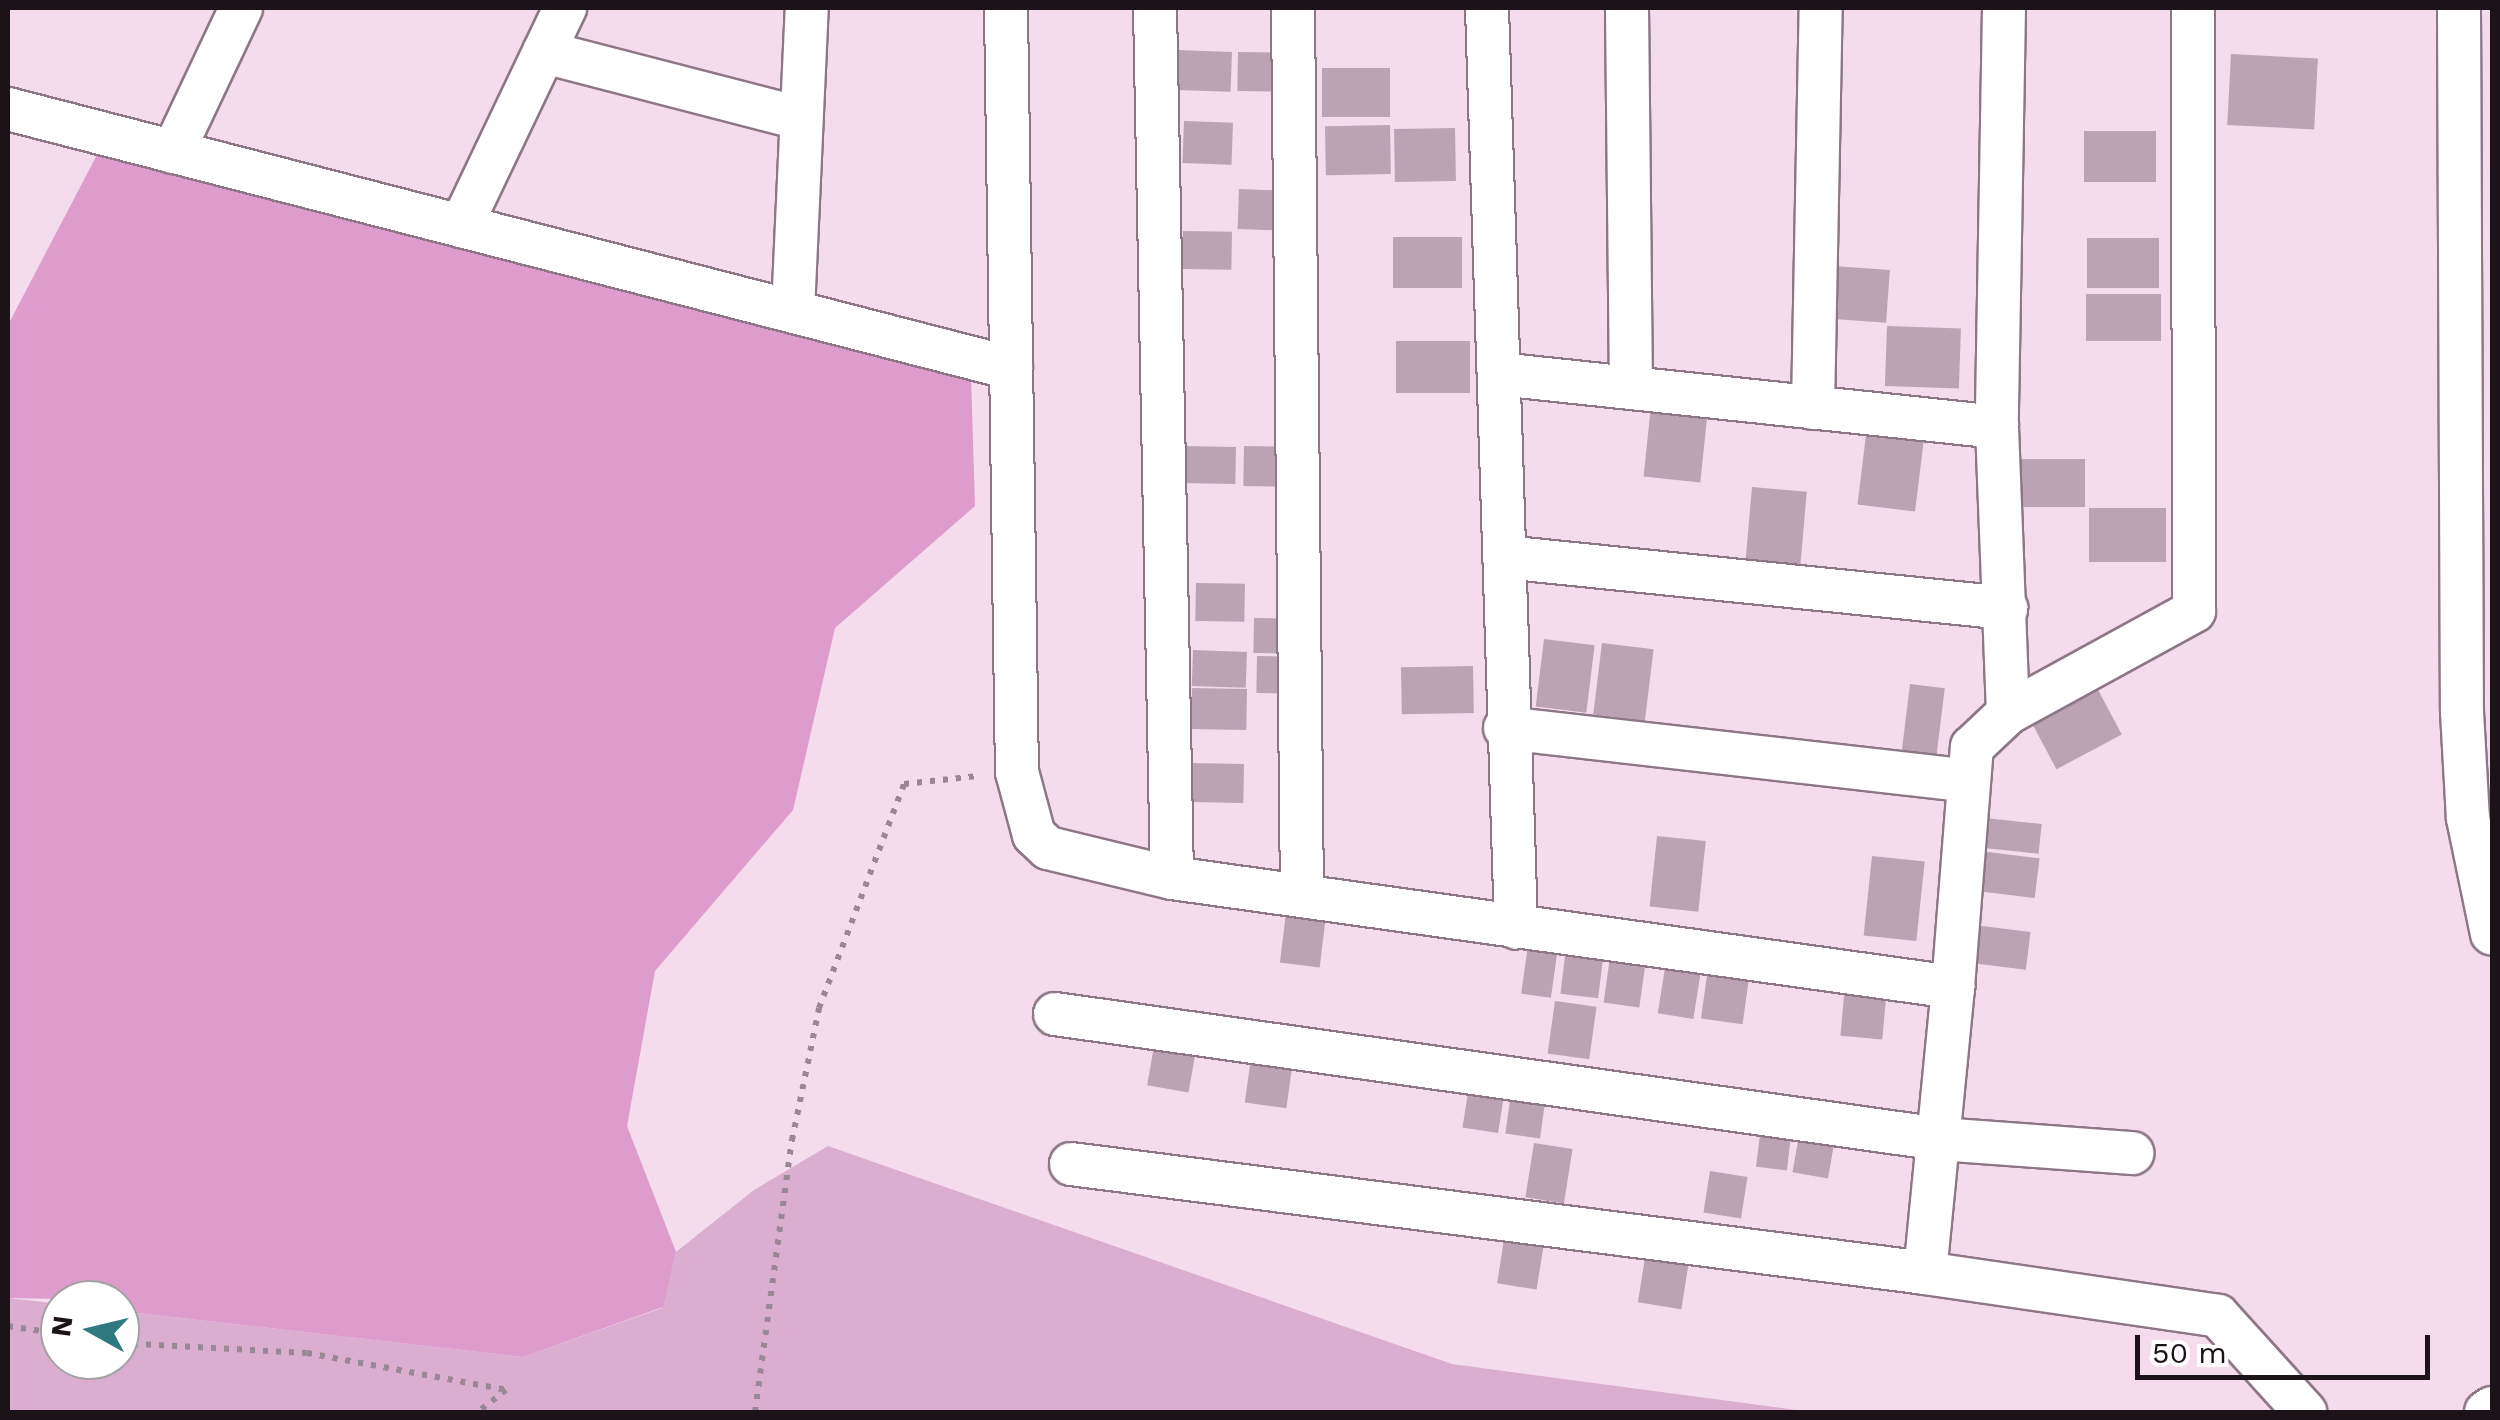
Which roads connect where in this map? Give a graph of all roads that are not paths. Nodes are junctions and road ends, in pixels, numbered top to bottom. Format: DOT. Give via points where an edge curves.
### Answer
graph roads {
  1 [pos="241,8"];
  2 [pos="565,8"];
  3 [pos="807,8"];
  4 [pos="1006,8"];
  5 [pos="1155,8"];
  6 [pos="1293,8"];
  7 [pos="1487,8"];
  8 [pos="1627,8"];
  9 [pos="1821,8"];
  10 [pos="2004,8"];
  11 [pos="2193,8"];
  12 [pos="2459,8"];
  13 [pos="544,52"];
  14 [pos="8,109"];
  15 [pos="800,118"];
  16 [pos="174,152"];
  17 [pos="461,226"];
  18 [pos="793,311"];
  19 [pos="1011,368"];
  20 [pos="1499,374"];
  21 [pos="1631,388"];
  22 [pos="1813,408"];
  23 [pos="1998,427"];
  24 [pos="1504,557"];
  25 [pos="2006,608"];
  26 [pos="2008,713"];
  27 [pos="1504,728"];
  28 [pos="1964,780"];
  29 [pos="1172,878"];
  30 [pos="1302,896"];
  31 [pos="1516,928"];
  32 [pos="2492,934"];
  33 [pos="1953,987"];
  34 [pos="1055,1014"];
  35 [pos="1940,1139"];
  36 [pos="2132,1153"];
  37 [pos="1071,1164"];
  38 [pos="1925,1273"];
  39 [pos="2492,1408"];
  40 [pos="2305,1412"];
  41 [pos="2486,1412"];
  1 -- 16 [label="street"];
  2 -- 13 [label="street"];
  3 -- 15 [label="street"];
  4 -- 19 [label="street"];
  5 -- 29 [label="street"];
  6 -- 30 [label="street"];
  7 -- 20 [label="street"];
  8 -- 21 [label="street"];
  9 -- 22 [label="street"];
  10 -- 23 [label="street"];
  11 -- 26 [label="street" via="2194,611"];
  12 -- 32 [label="street" via="2462,712 2468,818"];
  13 -- 15 [label="street"];
  13 -- 17 [label="street"];
  14 -- 16 [label="street"];
  15 -- 18 [label="street"];
  16 -- 17 [label="street"];
  17 -- 18 [label="street"];
  18 -- 19 [label="street"];
  19 -- 29 [label="street" via="1017,772 1026,818 1048,848"];
  20 -- 21 [label="street"];
  20 -- 24 [label="street"];
  21 -- 22 [label="street"];
  22 -- 23 [label="street"];
  23 -- 25 [label="street"];
  24 -- 25 [label="street"];
  24 -- 27 [label="street"];
  25 -- 26 [label="street"];
  26 -- 28 [label="street" via="1972,746"];
  27 -- 28 [label="street"];
  27 -- 31 [label="street"];
  28 -- 33 [label="street"];
  29 -- 30 [label="street"];
  30 -- 31 [label="street"];
  31 -- 33 [label="street"];
  33 -- 35 [label="street"];
  34 -- 35 [label="street"];
  35 -- 36 [label="street"];
  35 -- 38 [label="street"];
  37 -- 38 [label="street"];
  38 -- 40 [label="street" via="2218,1316"];
  39 -- 41 [label="street"];
}
